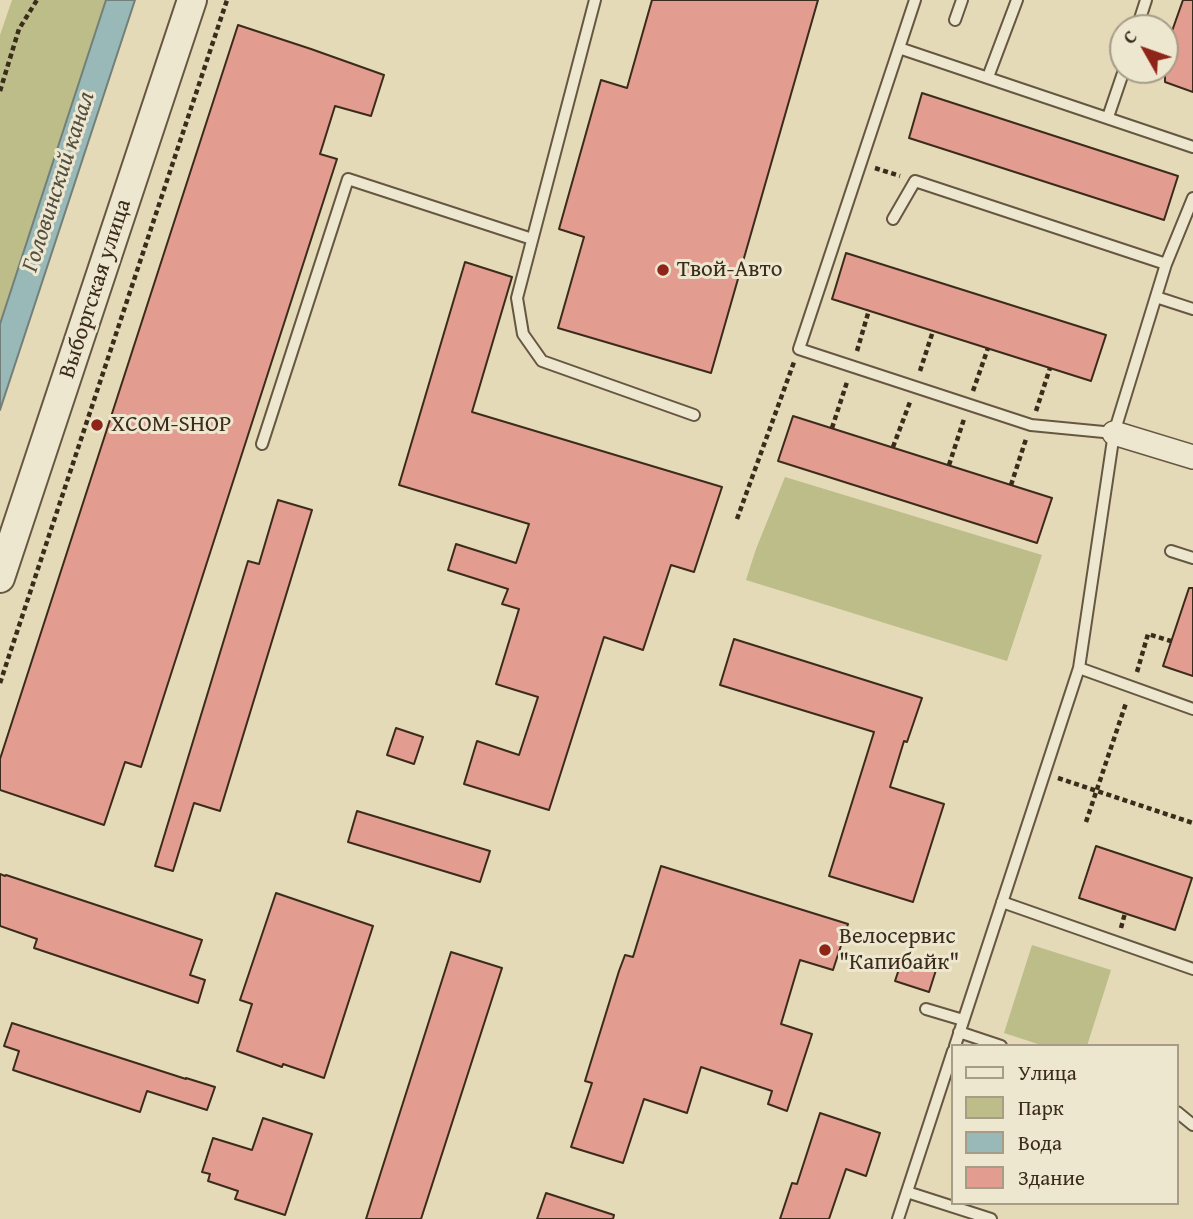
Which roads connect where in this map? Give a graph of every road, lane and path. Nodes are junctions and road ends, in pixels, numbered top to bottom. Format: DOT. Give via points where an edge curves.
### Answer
graph roads {
  1 [pos="37,0"];
  2 [pos="192,0"];
  3 [pos="227,0"];
  4 [pos="595,0"];
  5 [pos="915,0"];
  6 [pos="961,0"];
  7 [pos="1017,0"];
  8 [pos="955,20"];
  9 [pos="899,48"];
  10 [pos="988,77"];
  11 [pos="1119,84"];
  12 [pos="0,91"];
  13 [pos="1108,117"];
  14 [pos="1193,147"];
  15 [pos="861,163"];
  16 [pos="915,181"];
  17 [pos="1193,198"];
  18 [pos="894,219"];
  19 [pos="532,239"];
  20 [pos="1166,264"];
  21 [pos="1156,297"];
  22 [pos="1193,309"];
  23 [pos="799,349"];
  24 [pos="694,415"];
  25 [pos="1114,433"];
  26 [pos="262,444"];
  27 [pos="1193,457"];
  28 [pos="737,519"];
  29 [pos="1171,551"];
  30 [pos="1193,558"];
  31 [pos="0,578"];
  32 [pos="1171,641"];
  33 [pos="1079,668"];
  34 [pos="0,683"];
  35 [pos="1132,687"];
  36 [pos="1193,709"];
  37 [pos="1044,773"];
  38 [pos="1097,791"];
  39 [pos="1086,822"];
  40 [pos="1193,823"];
  41 [pos="1002,902"];
  42 [pos="1193,969"];
  43 [pos="926,1009"];
  44 [pos="964,1020"];
  45 [pos="960,1032"];
  46 [pos="956,1044"];
  47 [pos="995,1044"];
  48 [pos="951,1057"];
  49 [pos="1179,1114"];
  50 [pos="1193,1125"];
  51 [pos="907,1192"];
  52 [pos="898,1219"];
  53 [pos="991,1219"];
  1 -- 12 [label="path" via="19,29"];
  2 -- 31 [label="street, Выборгская улица"];
  3 -- 34 [label="path"];
  4 -- 19 [label="lane"];
  5 -- 9 [label="lane"];
  6 -- 8 [label="lane"];
  7 -- 10 [label="lane"];
  9 -- 10 [label="lane"];
  9 -- 15 [label="lane"];
  10 -- 13 [label="lane"];
  11 -- 13 [label="lane"];
  13 -- 14 [label="lane"];
  15 -- 16 [label="path"];
  15 -- 23 [label="lane"];
  16 -- 18 [label="lane"];
  16 -- 20 [label="lane"];
  17 -- 20 [label="lane"];
  19 -- 24 [label="lane" via="517,298 523,334 542,360"];
  19 -- 26 [label="lane" via="348,179"];
  20 -- 21 [label="lane"];
  21 -- 22 [label="lane"];
  21 -- 25 [label="lane"];
  23 -- 25 [label="lane" via="1031,425"];
  23 -- 28 [label="path"];
  25 -- 27 [label="street"];
  25 -- 33 [label="lane"];
  29 -- 30 [label="lane"];
  32 -- 35 [label="path" via="1148,634"];
  33 -- 35 [label="lane"];
  33 -- 37 [label="lane"];
  35 -- 36 [label="lane"];
  35 -- 38 [label="path"];
  37 -- 38 [label="path"];
  37 -- 41 [label="lane"];
  38 -- 39 [label="path"];
  38 -- 40 [label="path"];
  41 -- 42 [label="lane"];
  41 -- 44 [label="lane"];
  43 -- 44 [label="lane"];
  44 -- 45 [label="lane"];
  45 -- 46 [label="lane"];
  45 -- 47 [label="lane"];
  48 -- 51 [label="lane"];
  49 -- 50 [label="lane"];
  51 -- 52 [label="lane"];
  51 -- 53 [label="lane"];
}
